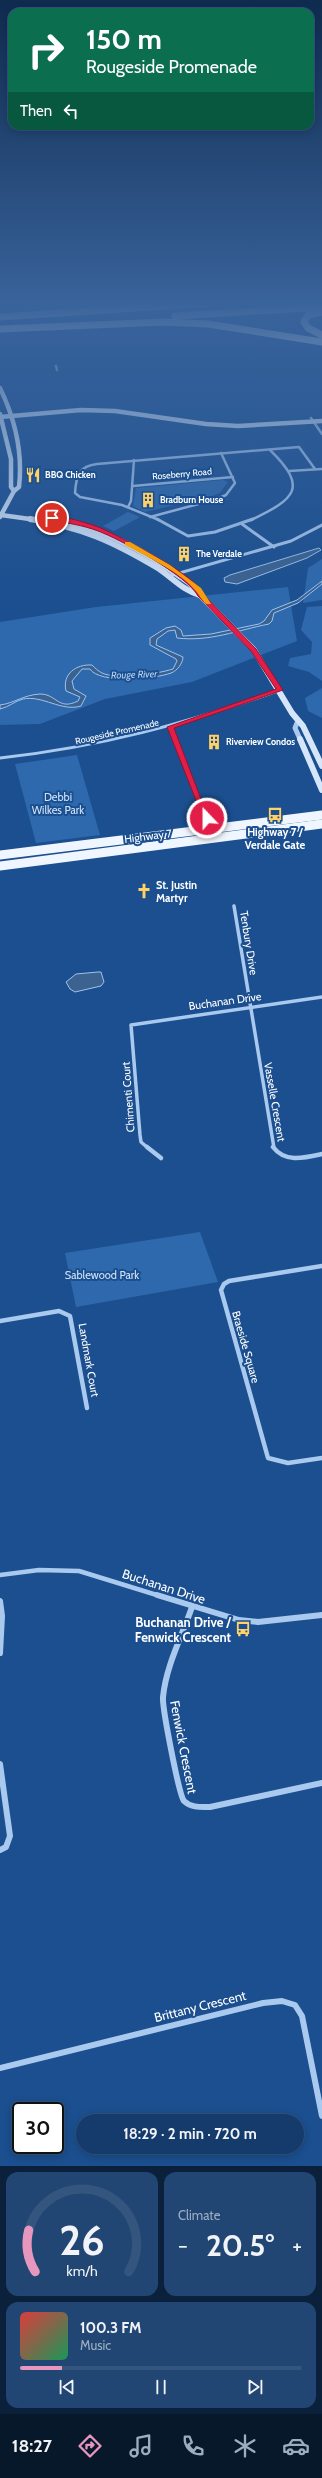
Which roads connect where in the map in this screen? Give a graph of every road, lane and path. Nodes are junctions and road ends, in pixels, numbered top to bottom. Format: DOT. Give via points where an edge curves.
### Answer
graph roads {
  1 [pos="6,404"];
  2 [pos="10,414"];
  3 [pos="0,415"];
  4 [pos="322,417"];
  5 [pos="312,420"];
  6 [pos="322,421"];
  7 [pos="322,434"];
  8 [pos="270,450"];
  9 [pos="221,453"];
  10 [pos="134,460"];
  11 [pos="315,469"];
  12 [pos="322,469"];
  13 [pos="289,471"];
  14 [pos="233,477"];
  15 [pos="133,486"];
  16 [pos="14,491"];
  17 [pos="128,507"];
  18 [pos="1,514"];
  19 [pos="150,517"];
  20 [pos="242,524"];
  21 [pos="322,525"];
  22 [pos="274,547"];
  23 [pos="178,574"];
  24 [pos="169,576"];
  25 [pos="200,595"];
  26 [pos="280,690"];
  27 [pos="297,723"];
  28 [pos="170,727"];
  29 [pos="300,739"];
  30 [pos="0,758"];
  31 [pos="322,766"];
  32 [pos="322,790"];
  33 [pos="322,815"];
  34 [pos="322,824"];
  35 [pos="210,829"];
  36 [pos="0,855"];
  37 [pos="0,866"];
  38 [pos="234,906"];
  39 [pos="322,997"];
  40 [pos="250,1007"];
  41 [pos="131,1025"];
  42 [pos="322,1154"];
  43 [pos="160,1158"];
  44 [pos="322,1266"];
  45 [pos="0,1321"];
  46 [pos="87,1408"];
  47 [pos="322,1458"];
  48 [pos="0,1575"];
  49 [pos="0,1601"];
  50 [pos="192,1607"];
  51 [pos="322,1615"];
  52 [pos="0,1653"];
  53 [pos="0,1764"];
  54 [pos="322,1782"];
  55 [pos="0,1850"];
  56 [pos="0,2068"];
  57 [pos="322,2116"];
  1 -- 2 [label="main road"];
  2 -- 3 [label="main road"];
  2 -- 5 [label="main road" via="87,410 238,426"];
  2 -- 16 [label="main road" via="22,467 19,487"];
  3 -- 16 [label="main road" via="11,451 11,487"];
  4 -- 5 [label="main road"];
  5 -- 6 [label="main road"];
  5 -- 7 [label="street"];
  8 -- 9 [label="street"];
  8 -- 11 [label="street" via="301,448"];
  8 -- 13 [label="street"];
  9 -- 10 [label="street"];
  9 -- 14 [label="street"];
  10 -- 15 [label="street"];
  10 -- 17 [label="street" via="84,465 80,468 75,493 80,497"];
  11 -- 12 [label="street"];
  11 -- 13 [label="street"];
  13 -- 20 [label="street" via="294,480 294,488 289,498 266,514"];
  14 -- 15 [label="street, Roseberry Road"];
  14 -- 19 [label="street" via="235,483 226,495"];
  15 -- 17 [label="street" via="132,501"];
  16 -- 18 [label="main road"];
  17 -- 19 [label="street"];
  18 -- 23 [label="main road" via="56,518 100,530 139,549"];
  18 -- 24 [label="main road" via="86,531"];
  19 -- 20 [label="street" via="188,536"];
  20 -- 22 [label="street"];
  21 -- 22 [label="street"];
  22 -- 23 [label="street"];
  23 -- 24 [label="street"];
  23 -- 25 [label="main road" via="198,590"];
  24 -- 25 [label="main road" via="192,593"];
  25 -- 26 [label="main road" via="254,650"];
  26 -- 27 [label="main road"];
  26 -- 28 [label="street, Rougeside Promenade"];
  27 -- 29 [label="street" via="295,728"];
  27 -- 31 [label="main road" via="303,726"];
  28 -- 30 [label="street, Rougeside Promenade" via="71,749"];
  28 -- 35 [label="street"];
  29 -- 32 [label="main road"];
  33 -- 35 [label="main road, Highway 7"];
  34 -- 37 [label="main road, Highway 7"];
  35 -- 36 [label="main road, Highway 7"];
  38 -- 40 [label="street, Tenbury Drive"];
  39 -- 40 [label="street, Buchanan Drive"];
  40 -- 41 [label="street, Buchanan Drive"];
  40 -- 42 [label="street, Vasselle Crescent" via="273,1147 278,1154 288,1158"];
  41 -- 43 [label="street, Chimenti Court" via="141,1142"];
  44 -- 47 [label="street, Braeside Square" via="229,1281 221,1290 268,1458 275,1462 290,1464"];
  45 -- 46 [label="street, Landmark Court" via="59,1311 70,1316 74,1323"];
  48 -- 50 [label="street, Buchanan Drive" via="57,1568 79,1571 153,1592"];
  49 -- 52 [label="street"];
  50 -- 51 [label="street, Buchanan Drive" via="239,1620 258,1622"];
  50 -- 54 [label="street, Fenwick Crescent" via="170,1668 163,1698 178,1784 184,1801 194,1807 210,1807"];
  53 -- 55 [label="street" via="10,1836 6,1847"];
  56 -- 57 [label="street, Brittany Crescent" via="242,2008 282,2001 295,2004 302,2016"];
}
